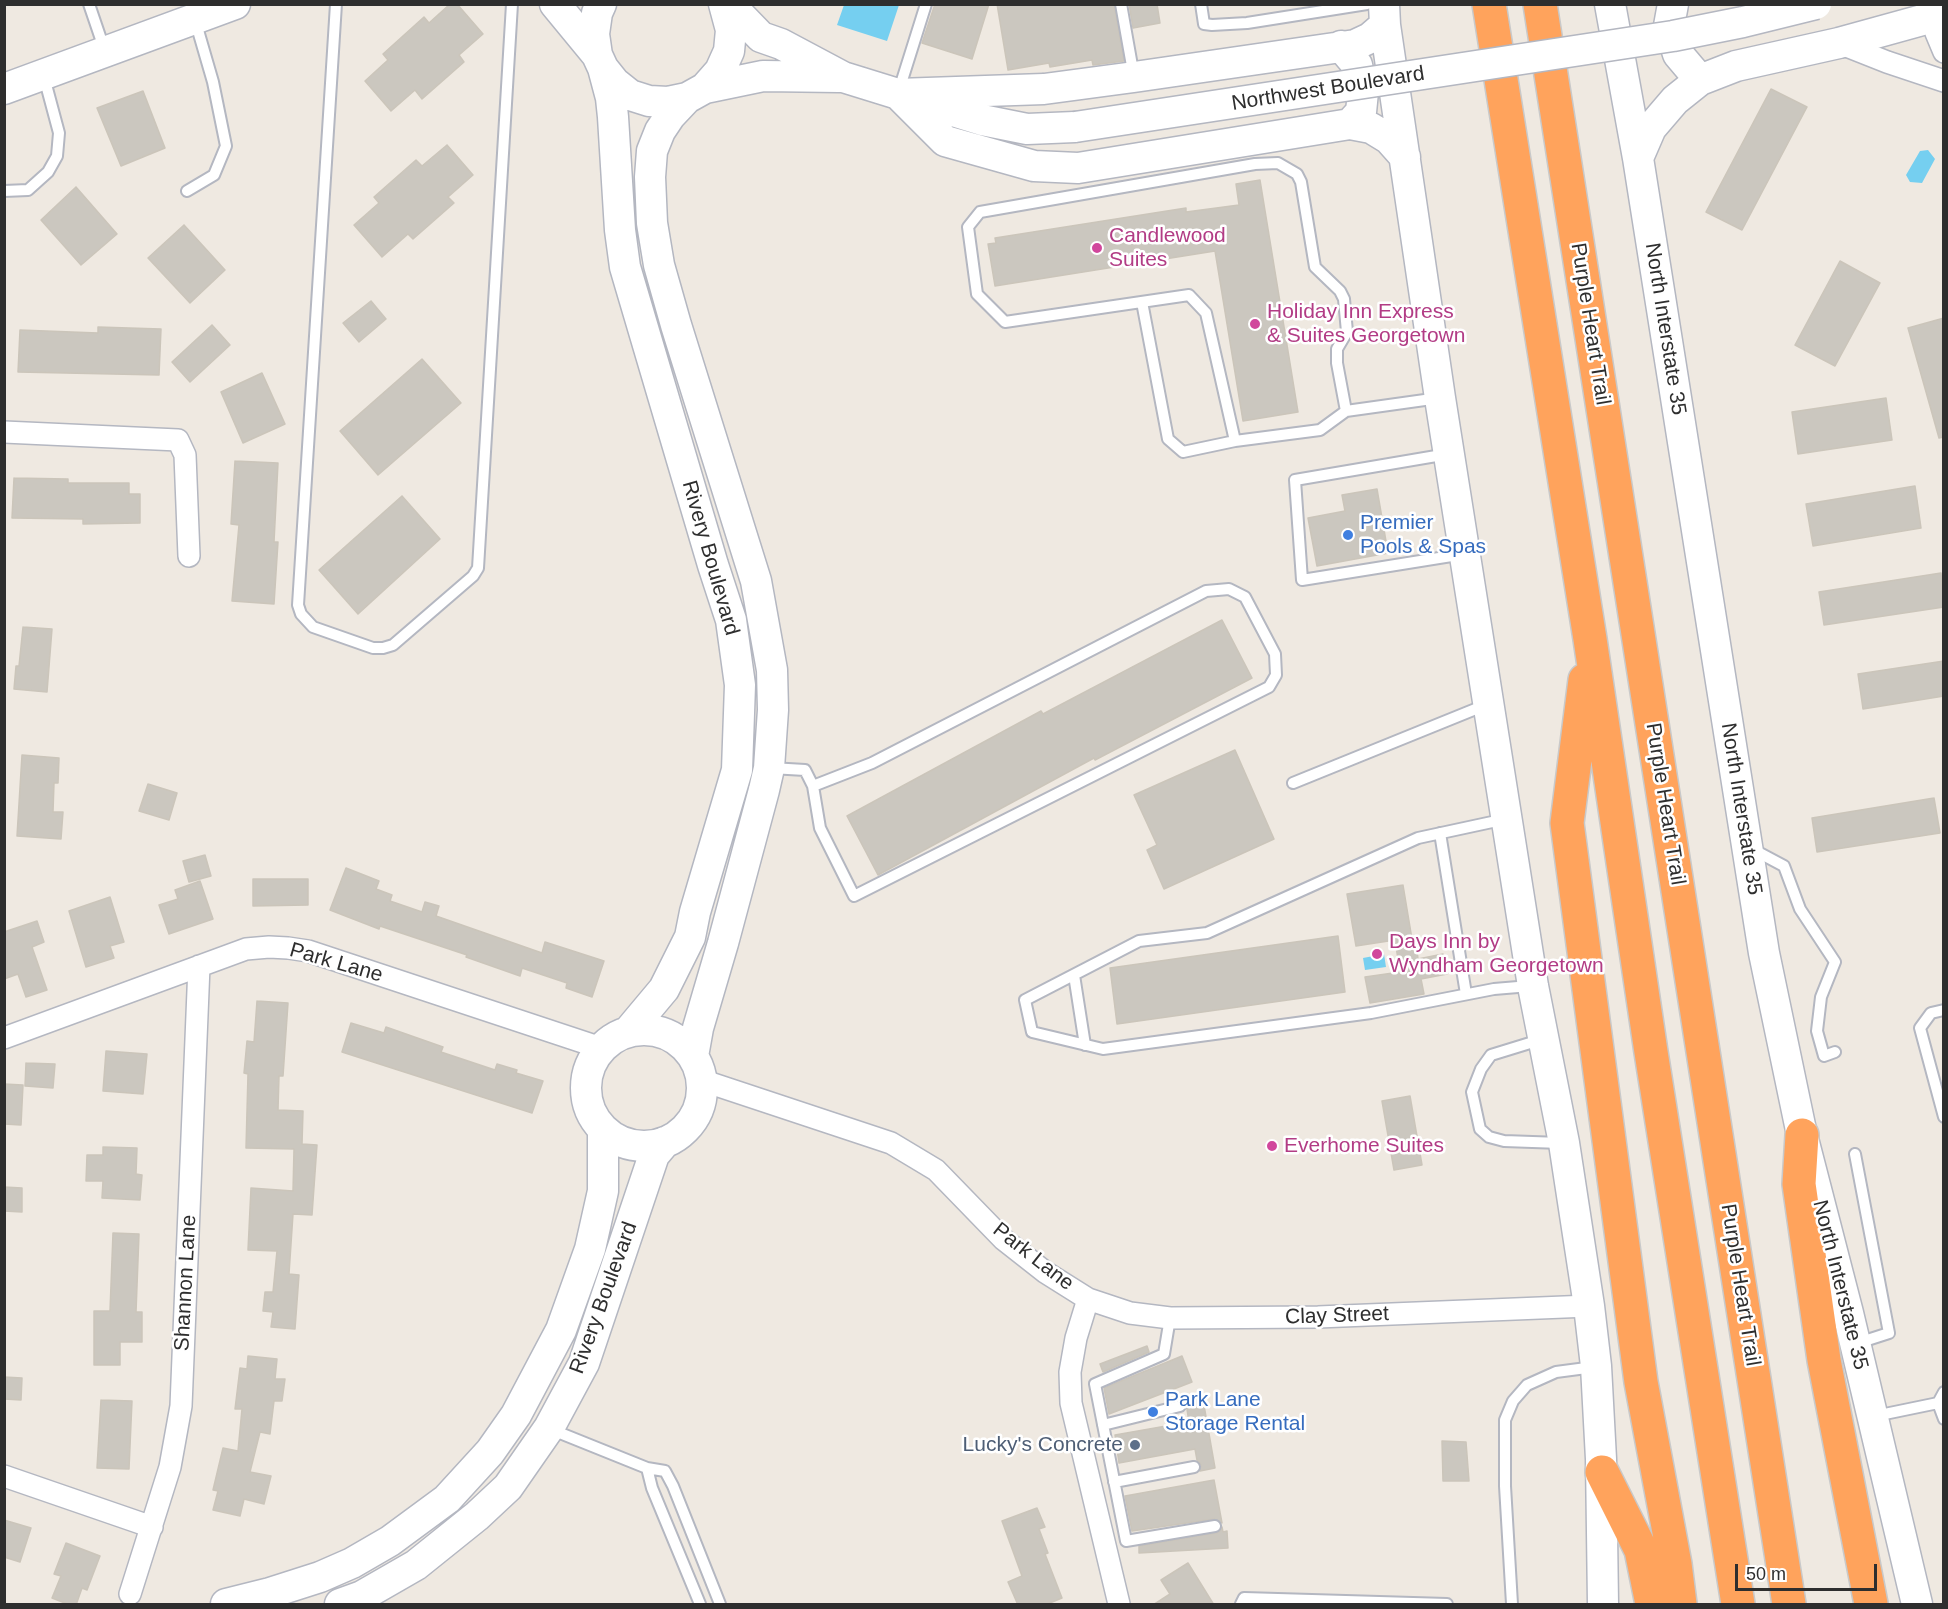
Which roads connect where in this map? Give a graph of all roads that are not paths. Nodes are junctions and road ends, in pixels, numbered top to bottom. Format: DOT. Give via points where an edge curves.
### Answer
graph roads {
  1 [pos="89,4"];
  2 [pos="235,4"];
  3 [pos="336,4"];
  4 [pos="512,4"];
  5 [pos="555,4"];
  6 [pos="601,4"];
  7 [pos="724,4"];
  8 [pos="729,4"];
  9 [pos="926,4"];
  10 [pos="1121,4"];
  11 [pos="1201,4"];
  12 [pos="1489,4"];
  13 [pos="1540,4"];
  14 [pos="1610,4"];
  15 [pos="1673,4"];
  16 [pos="1816,4"];
  17 [pos="1379,11"];
  18 [pos="1944,15"];
  19 [pos="195,19"];
  20 [pos="1839,43"];
  21 [pos="1341,46"];
  22 [pos="106,51"];
  23 [pos="1944,52"];
  24 [pos="600,62"];
  25 [pos="43,75"];
  26 [pos="843,77"];
  27 [pos="1134,77"];
  28 [pos="1700,80"];
  29 [pos="1944,81"];
  30 [pos="4,89"];
  31 [pos="696,93"];
  32 [pos="898,94"];
  33 [pos="1350,124"];
  34 [pos="1405,157"];
  35 [pos="1638,158"];
  36 [pos="1132,171"];
  37 [pos="4,191"];
  38 [pos="187,192"];
  39 [pos="1142,302"];
  40 [pos="676,325"];
  41 [pos="644,335"];
  42 [pos="1440,398"];
  43 [pos="1346,411"];
  44 [pos="4,432"];
  45 [pos="1234,441"];
  46 [pos="1448,454"];
  47 [pos="740,535"];
  48 [pos="707,547"];
  49 [pos="1464,554"];
  50 [pos="189,556"];
  51 [pos="1590,639"];
  52 [pos="1488,704"];
  53 [pos="769,768"];
  54 [pos="737,770"];
  55 [pos="1293,783"];
  56 [pos="813,786"];
  57 [pos="1506,819"];
  58 [pos="1440,833"];
  59 [pos="1747,846"];
  60 [pos="199,966"];
  61 [pos="1074,975"];
  62 [pos="1533,986"];
  63 [pos="1466,994"];
  64 [pos="1944,1010"];
  65 [pos="628,1032"];
  66 [pos="4,1038"];
  67 [pos="1544,1039"];
  68 [pos="1085,1045"];
  69 [pos="601,1048"];
  70 [pos="1835,1052"];
  71 [pos="697,1068"];
  72 [pos="1944,1117"];
  73 [pos="603,1132"];
  74 [pos="1802,1135"];
  75 [pos="665,1142"];
  76 [pos="1564,1143"];
  77 [pos="1855,1154"];
  78 [pos="1088,1299"];
  79 [pos="1589,1306"];
  80 [pos="1170,1318"];
  81 [pos="1855,1343"];
  82 [pos="1596,1366"];
  83 [pos="1944,1392"];
  84 [pos="1938,1403"];
  85 [pos="1180,1406"];
  86 [pos="1872,1417"];
  87 [pos="1944,1419"];
  88 [pos="1103,1425"];
  89 [pos="549,1428"];
  90 [pos="1194,1467"];
  91 [pos="648,1468"];
  92 [pos="1602,1472"];
  93 [pos="4,1476"];
  94 [pos="1114,1482"];
  95 [pos="1215,1526"];
  96 [pos="152,1527"];
  97 [pos="130,1594"];
  98 [pos="226,1605"];
  99 [pos="339,1605"];
  100 [pos="700,1605"];
  101 [pos="720,1605"];
  102 [pos="1119,1605"];
  103 [pos="1241,1605"];
  104 [pos="1448,1605"];
  105 [pos="1512,1605"];
  106 [pos="1603,1605"];
  107 [pos="1652,1605"];
  108 [pos="1680,1605"];
  109 [pos="1738,1605"];
  110 [pos="1789,1605"];
  111 [pos="1871,1605"];
  112 [pos="1917,1605"];
  1 -- 22 [label="lane"];
  2 -- 19 [label="street"];
  3 -- 4 [label="lane" via="298,605 313,627 373,648 393,645 478,568"];
  5 -- 24 [label="street"];
  6 -- 24 [label="street" via="594,34"];
  7 -- 31 [label="street, Rivery Boulevard" via="731,30 729,51 720,71"];
  8 -- 26 [label="street, Northwest Boulevard" via="761,37"];
  9 -- 32 [label="lane"];
  10 -- 27 [label="lane"];
  11 -- 17 [label="lane" via="1204,24 1212,25"];
  12 -- 51 [label="highway"];
  13 -- 110 [label="highway, Purple Heart Trail"];
  14 -- 35 [label="street, North Interstate 35"];
  15 -- 28 [label="street" via="1669,26 1678,54"];
  16 -- 32 [label="street, Northwest Boulevard, bridge" via="1673,36 1076,127 1027,129 982,120"];
  17 -- 21 [label="street" via="1370,38"];
  17 -- 34 [label="street"];
  18 -- 20 [label="street"];
  18 -- 23 [label="street" via="1936,33"];
  19 -- 22 [label="street"];
  19 -- 38 [label="lane" via="226,146 214,175"];
  20 -- 28 [label="street" via="1736,66"];
  20 -- 29 [label="street"];
  21 -- 27 [label="street"];
  21 -- 33 [label="street" via="1357,65 1363,92 1361,112"];
  22 -- 25 [label="street"];
  24 -- 31 [label="street, Northwest Boulevard" via="615,83 630,95 668,102"];
  24 -- 41 [label="street, Rivery Boulevard" via="611,98 622,249"];
  25 -- 30 [label="street"];
  25 -- 37 [label="lane" via="59,133 57,156 48,172 28,190"];
  26 -- 31 [label="street, Northwest Boulevard" via="763,76"];
  26 -- 32 [label="street, Northwest Boulevard"];
  27 -- 32 [label="street" via="1044,89"];
  28 -- 35 [label="street" via="1675,100 1651,128"];
  31 -- 40 [label="street, Rivery Boulevard" via="670,116 652,152 652,223"];
  32 -- 36 [label="street" via="945,141 1034,166"];
  33 -- 34 [label="street" via="1371,128 1389,139"];
  33 -- 36 [label="street"];
  34 -- 42 [label="street"];
  35 -- 59 [label="street, North Interstate 35"];
  36 -- 39 [label="lane" via="980,212 968,227 977,294 1005,322"];
  36 -- 43 [label="lane" via="1223,171 1278,164 1297,174 1315,267 1344,299 1347,332 1337,349 1337,363"];
  39 -- 45 [label="lane" via="1190,295 1206,313"];
  39 -- 45 [label="lane" via="1168,439 1183,452"];
  40 -- 41 [label="street"];
  40 -- 47 [label="street, Rivery Boulevard"];
  41 -- 48 [label="street, Rivery Boulevard"];
  42 -- 43 [label="lane"];
  42 -- 46 [label="street"];
  43 -- 45 [label="lane" via="1320,430"];
  44 -- 50 [label="street" via="178,440 185,455"];
  46 -- 49 [label="street"];
  46 -- 49 [label="lane" via="1295,480 1302,580"];
  47 -- 48 [label="street"];
  47 -- 53 [label="street, Rivery Boulevard" via="756,581 772,670"];
  48 -- 54 [label="street, Rivery Boulevard" via="731,620 740,685"];
  49 -- 52 [label="street"];
  51 -- 108 [label="highway" via="1567,824 1641,1382"];
  51 -- 109 [label="highway"];
  52 -- 55 [label="lane"];
  52 -- 57 [label="street"];
  53 -- 54 [label="street"];
  53 -- 56 [label="lane" via="805,770"];
  53 -- 71 [label="street, Rivery Boulevard" via="698,1029"];
  54 -- 65 [label="street, Rivery Boulevard" via="690,937 664,989"];
  56 -- 56 [label="lane" via="872,763 1206,591 1229,589 1245,597 1275,654 1276,675 1269,687 854,896 820,828"];
  57 -- 58 [label="lane"];
  57 -- 62 [label="street"];
  58 -- 61 [label="lane" via="1418,838 1207,933 1139,941"];
  58 -- 63 [label="lane"];
  59 -- 70 [label="lane" via="1784,866 1800,909 1834,962 1821,997 1817,1031 1824,1056"];
  59 -- 74 [label="street, North Interstate 35" via="1764,953"];
  60 -- 66 [label="street, Park Lane"];
  60 -- 69 [label="street, Park Lane" via="246,949 308,951"];
  60 -- 96 [label="street, Shannon Lane" via="181,1406 170,1467"];
  61 -- 68 [label="lane"];
  61 -- 68 [label="lane" via="1025,1000 1032,1032"];
  62 -- 63 [label="lane"];
  62 -- 67 [label="street"];
  63 -- 68 [label="lane" via="1371,1013 1103,1049"];
  64 -- 72 [label="lane" via="1931,1013 1920,1028"];
  65 -- 69 [label="street"];
  65 -- 71 [label="street" via="670,1036 681,1043"];
  67 -- 76 [label="street"];
  67 -- 76 [label="lane" via="1491,1055 1472,1092 1480,1129 1489,1137"];
  69 -- 73 [label="street" via="590,1067 586,1093 589,1108"];
  71 -- 75 [label="street" via="700,1101 690,1123"];
  71 -- 78 [label="street, Park Lane" via="891,1143 936,1170 1004,1239 1045,1272"];
  73 -- 75 [label="street" via="629,1144 653,1146"];
  73 -- 98 [label="street, Rivery Boulevard" via="603,1191 590,1249 561,1330 516,1415 490,1452 447,1499 390,1541 352,1563"];
  74 -- 81 [label="street, North Interstate 35"];
  74 -- 111 [label="highway" via="1799,1184 1824,1360"];
  75 -- 89 [label="street, Rivery Boulevard" via="654,1155 584,1363"];
  76 -- 79 [label="street"];
  77 -- 81 [label="lane" via="1889,1333"];
  78 -- 80 [label="street, Clay Street" via="1130,1313"];
  78 -- 102 [label="street, Park Lane" via="1070,1372 1071,1403"];
  79 -- 80 [label="street, Clay Street" via="1318,1317"];
  79 -- 82 [label="street"];
  80 -- 88 [label="lane" via="1164,1353 1095,1384"];
  81 -- 86 [label="street, North Interstate 35"];
  82 -- 92 [label="street"];
  82 -- 105 [label="lane" via="1556,1372 1527,1385 1513,1401 1505,1420"];
  83 -- 84 [label="lane"];
  84 -- 86 [label="lane"];
  84 -- 87 [label="lane"];
  85 -- 88 [label="lane"];
  86 -- 112 [label="street, North Interstate 35"];
  88 -- 94 [label="lane"];
  89 -- 91 [label="lane"];
  89 -- 99 [label="street, Rivery Boulevard" via="508,1486 477,1516 416,1565"];
  90 -- 94 [label="lane"];
  91 -- 100 [label="lane" via="652,1488"];
  91 -- 101 [label="lane" via="665,1471 673,1486"];
  92 -- 106 [label="street"];
  92 -- 107 [label="highway" via="1641,1550"];
  93 -- 96 [label="street"];
  94 -- 95 [label="lane" via="1126,1541"];
  96 -- 97 [label="street, Shannon Lane"];
  103 -- 104 [label="lane" via="1244,1598"];
}
